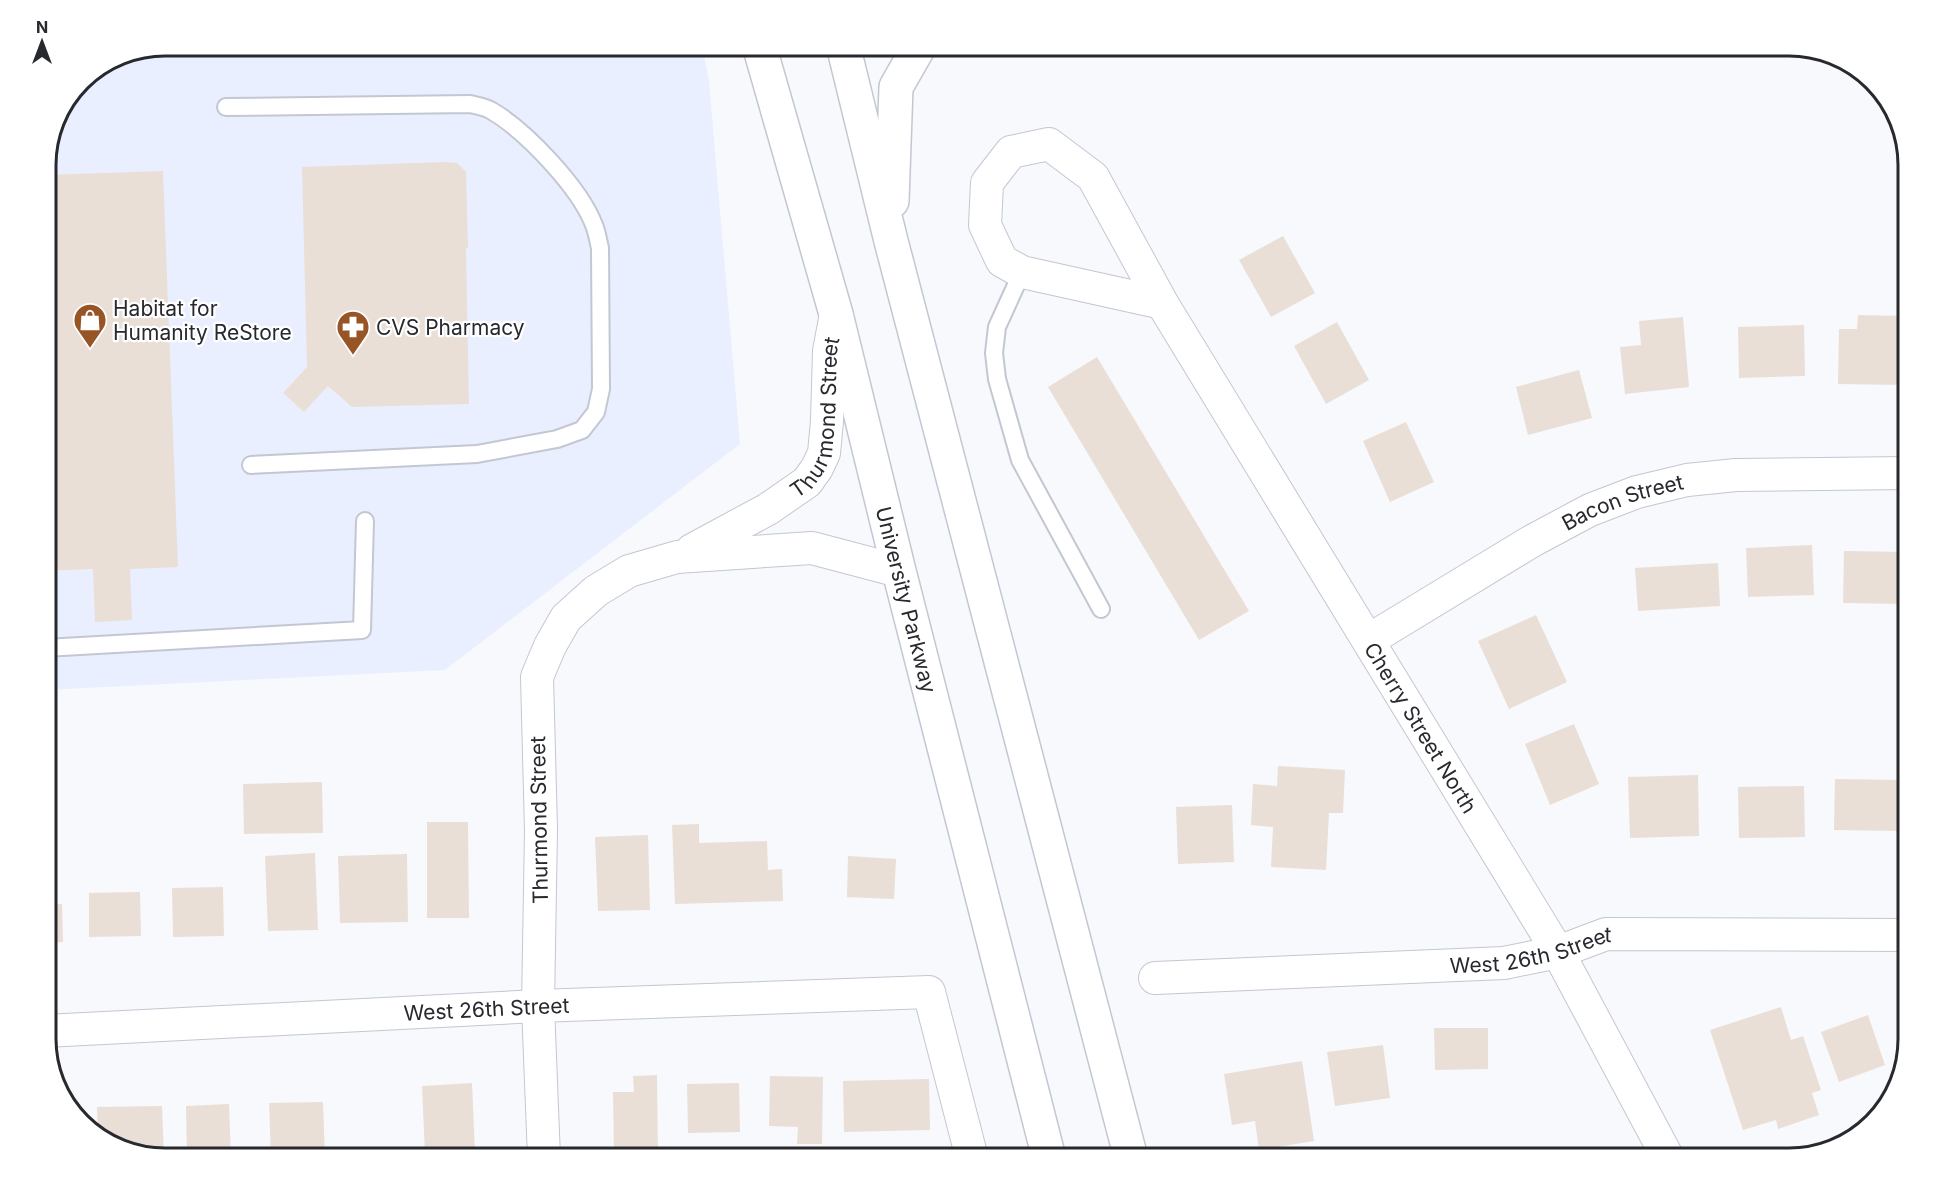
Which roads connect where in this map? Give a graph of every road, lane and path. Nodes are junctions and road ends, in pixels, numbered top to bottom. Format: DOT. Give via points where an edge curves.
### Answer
graph roads {
  1 [pos="762,56"];
  2 [pos="846,56"];
  3 [pos="914,56"];
  4 [pos="226,107"];
  5 [pos="891,242"];
  6 [pos="1022,272"];
  7 [pos="1162,303"];
  8 [pos="836,314"];
  9 [pos="251,465"];
  10 [pos="1897,473"];
  11 [pos="365,521"];
  12 [pos="677,557"];
  13 [pos="899,571"];
  14 [pos="1101,609"];
  15 [pos="1369,640"];
  16 [pos="56,647"];
  17 [pos="1898,935"];
  18 [pos="1558,952"];
  19 [pos="1155,978"];
  20 [pos="538,1006"];
  21 [pos="56,1030"];
  22 [pos="544,1148"];
  23 [pos="969,1148"];
  24 [pos="1046,1148"];
  25 [pos="1128,1148"];
  26 [pos="1663,1148"];
  1 -- 8 [label="main road, University Parkway"];
  2 -- 5 [label="main road"];
  3 -- 5 [label="main road" via="896,87"];
  4 -- 9 [label="lane" via="470,104 491,110 530,142 567,181 594,225 600,248 601,388 596,412 582,430 557,439 477,454"];
  5 -- 25 [label="main road"];
  6 -- 7 [label="street, Cherry Street North"];
  6 -- 7 [label="street, Cherry Street North" via="1002,261 986,225 987,183 1011,152 1049,144 1093,177"];
  6 -- 14 [label="lane" via="997,327 997,380 1020,460"];
  7 -- 15 [label="street, Cherry Street North"];
  8 -- 12 [label="street, Thurmond Street" via="829,351 824,453 817,468 807,482 768,509"];
  8 -- 13 [label="main road, University Parkway"];
  10 -- 15 [label="street, Bacon Street" via="1736,475 1687,480 1637,492 1590,510 1532,541"];
  11 -- 16 [label="lane" via="362,630"];
  12 -- 13 [label="street, Thurmond Street" via="812,548"];
  12 -- 20 [label="street, Thurmond Street" via="628,571 596,591 566,618 537,677 541,830"];
  13 -- 24 [label="main road, University Parkway"];
  15 -- 18 [label="street, Cherry Street North"];
  17 -- 18 [label="street, West 26th Street" via="1606,934"];
  18 -- 19 [label="street, West 26th Street" via="1504,963"];
  18 -- 26 [label="street, Cherry Street North"];
  20 -- 21 [label="street, West 26th Street"];
  20 -- 22 [label="street, Thurmond Street"];
  20 -- 23 [label="street, West 26th Street" via="929,992"];
}
